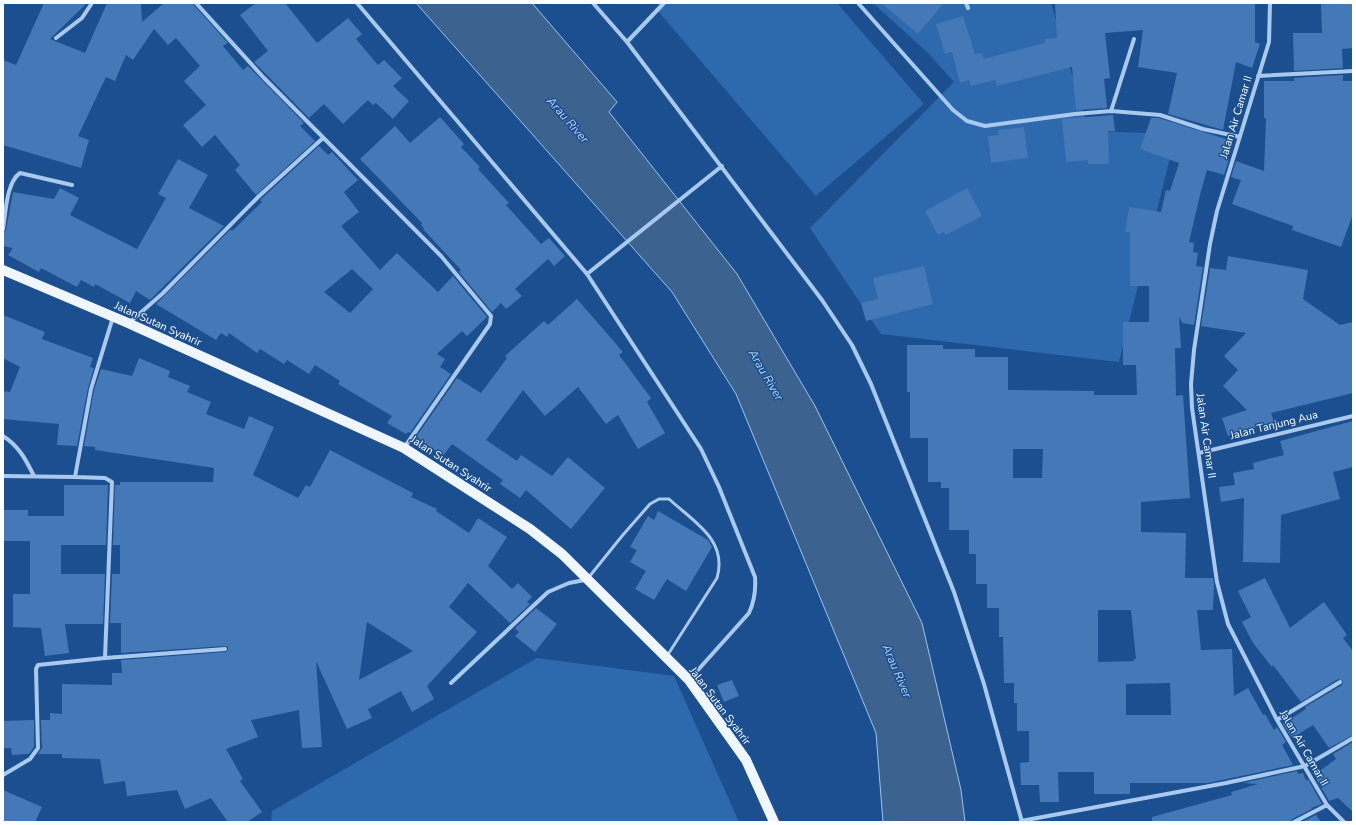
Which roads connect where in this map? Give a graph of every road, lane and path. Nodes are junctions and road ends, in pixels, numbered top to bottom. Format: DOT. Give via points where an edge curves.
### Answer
graph roads {
  1 [pos="92,3"];
  2 [pos="196,3"];
  3 [pos="357,3"];
  4 [pos="593,3"];
  5 [pos="664,3"];
  6 [pos="858,3"];
  7 [pos="966,3"];
  8 [pos="1270,3"];
  9 [pos="968,8"];
  10 [pos="56,38"];
  11 [pos="1134,39"];
  12 [pos="627,42"];
  13 [pos="1353,71"];
  14 [pos="1258,76"];
  15 [pos="1111,111"];
  16 [pos="1240,137"];
  17 [pos="323,138"];
  18 [pos="722,166"];
  19 [pos="72,185"];
  20 [pos="3,229"];
  21 [pos="3,270"];
  22 [pos="587,274"];
  23 [pos="113,317"];
  24 [pos="128,324"];
  25 [pos="1353,416"];
  26 [pos="3,436"];
  27 [pos="404,448"];
  28 [pos="1199,453"];
  29 [pos="3,476"];
  30 [pos="34,476"];
  31 [pos="75,477"];
  32 [pos="588,580"];
  33 [pos="225,649"];
  34 [pos="666,657"];
  35 [pos="105,658"];
  36 [pos="689,680"];
  37 [pos="1340,682"];
  38 [pos="451,683"];
  39 [pos="1277,720"];
  40 [pos="1353,738"];
  41 [pos="1305,766"];
  42 [pos="3,775"];
  43 [pos="1327,805"];
  44 [pos="1021,821"];
  45 [pos="774,822"];
  46 [pos="1294,822"];
  47 [pos="1344,822"];
  1 -- 10 [label="street" via="82,18"];
  2 -- 17 [label="street"];
  3 -- 22 [label="street"];
  4 -- 12 [label="street"];
  5 -- 12 [label="street"];
  6 -- 15 [label="street" via="953,110 967,121 985,126"];
  7 -- 9 [label="street"];
  8 -- 14 [label="street, Jalan Air Camar II" via="1269,42"];
  11 -- 15 [label="street"];
  12 -- 18 [label="street"];
  13 -- 14 [label="street"];
  14 -- 16 [label="street, Jalan Air Camar II"];
  15 -- 16 [label="street" via="1160,115 1203,129"];
  16 -- 28 [label="street, Jalan Air Camar II" via="1213,226 1194,350 1192,408"];
  17 -- 24 [label="street" via="258,197 162,294"];
  17 -- 27 [label="street" via="440,256 491,316 490,324"];
  18 -- 22 [label="street"];
  18 -- 44 [label="street" via="838,323 871,384 954,592 984,684"];
  19 -- 20 [label="street" via="20,173 14,177 10,188"];
  21 -- 23 [label="main road, Jalan Sutan Syahrir"];
  22 -- 36 [label="street" via="701,449 755,576 756,591 749,613"];
  23 -- 24 [label="main road, Jalan Sutan Syahrir"];
  23 -- 31 [label="street" via="91,389"];
  24 -- 27 [label="main road, Jalan Sutan Syahrir"];
  25 -- 28 [label="street, Jalan Tanjung Aua"];
  26 -- 30 [label="street" via="14,442 22,452"];
  27 -- 32 [label="main road, Jalan Sutan Syahrir" via="545,540"];
  28 -- 39 [label="street, Jalan Air Camar II" via="1223,611 1234,639"];
  29 -- 30 [label="street"];
  30 -- 31 [label="street"];
  31 -- 35 [label="street" via="105,478 112,482"];
  32 -- 34 [label="main road, Jalan Sutan Syahrir"];
  32 -- 34 [label="lane" via="650,504 659,499 670,499 711,538 720,556 717,578"];
  32 -- 38 [label="street" via="569,583 548,592"];
  33 -- 35 [label="street"];
  34 -- 36 [label="main road, Jalan Sutan Syahrir"];
  35 -- 42 [label="street" via="38,665 38,748 30,760"];
  36 -- 45 [label="main road, Jalan Sutan Syahrir" via="746,760"];
  37 -- 39 [label="street"];
  39 -- 41 [label="street, Jalan Air Camar II"];
  40 -- 41 [label="street"];
  41 -- 43 [label="street, Jalan Air Camar II"];
  41 -- 44 [label="street"];
  43 -- 46 [label="street"];
  43 -- 47 [label="street, Jalan Air Camar II"];
}
